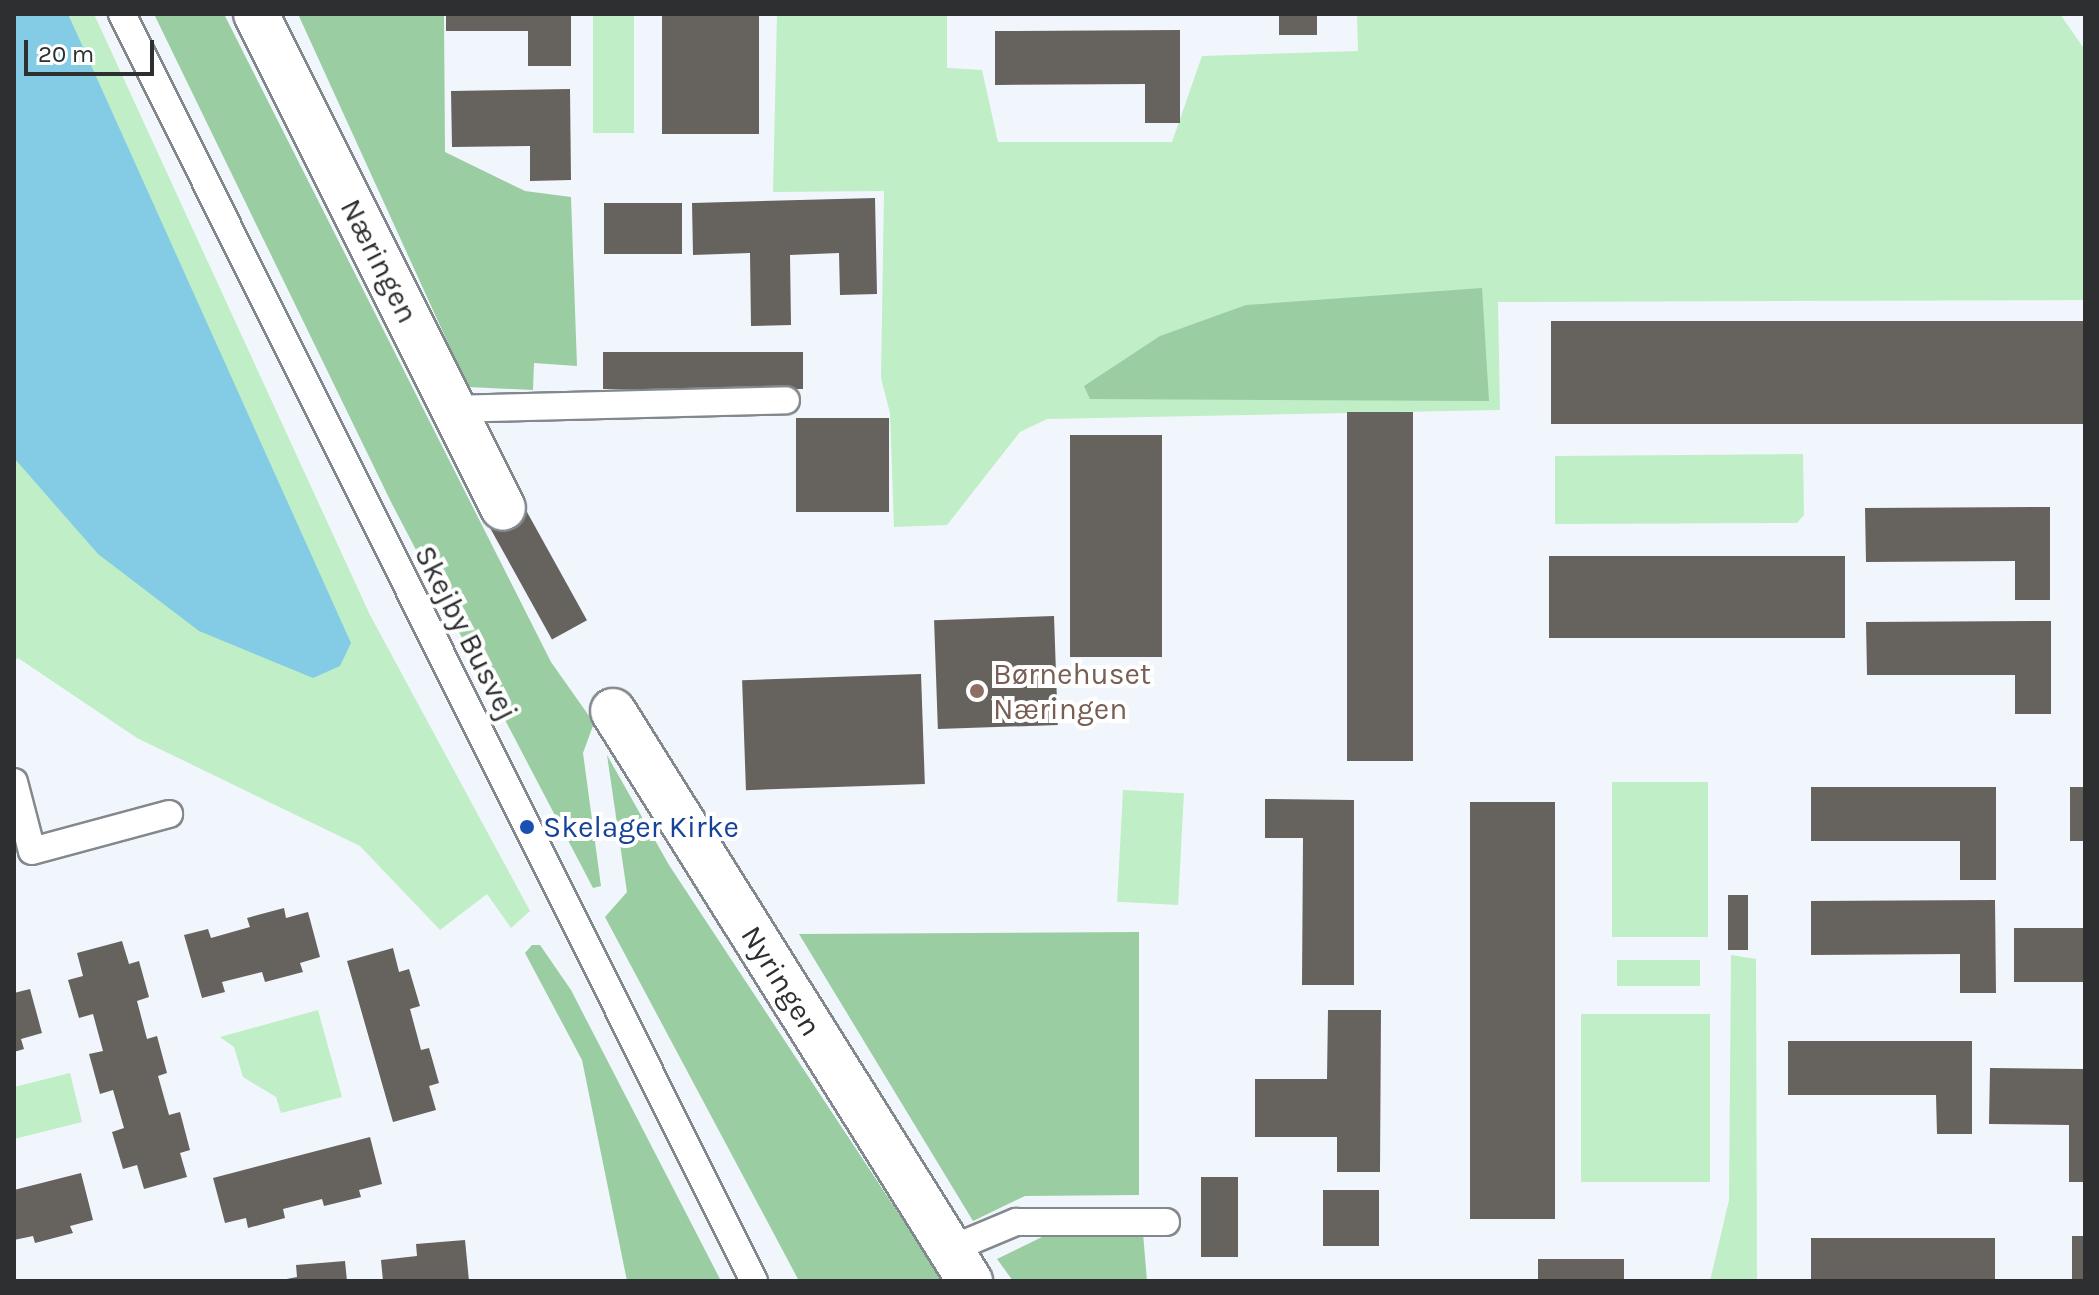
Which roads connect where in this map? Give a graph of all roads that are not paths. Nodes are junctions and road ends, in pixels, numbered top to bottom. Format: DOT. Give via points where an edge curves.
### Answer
graph roads {
  1 [pos="122,14"];
  2 [pos="256,14"];
  3 [pos="786,400"];
  4 [pos="453,409"];
  5 [pos="503,508"];
  6 [pos="613,711"];
  7 [pos="14,782"];
  8 [pos="169,814"];
  9 [pos="1166,1222"];
  10 [pos="959,1266"];
  11 [pos="754,1281"];
  1 -- 11 [label="lane, Skejby Busvej"];
  2 -- 4 [label="street, Næringen"];
  3 -- 4 [label="lane"];
  4 -- 5 [label="street, Næringen"];
  6 -- 10 [label="street, Nyringen"];
  7 -- 8 [label="lane" via="32,851"];
  9 -- 10 [label="lane, Nyringen" via="1016,1222"];
}
